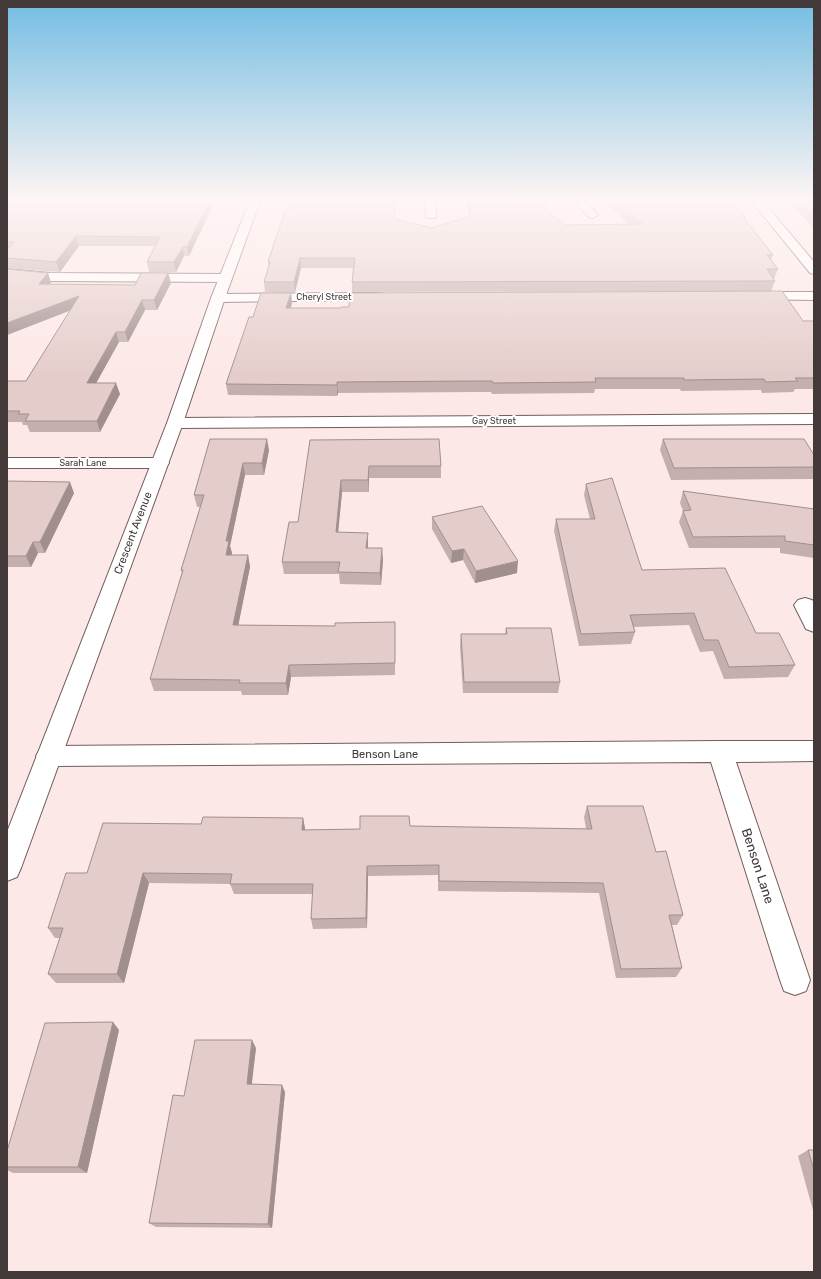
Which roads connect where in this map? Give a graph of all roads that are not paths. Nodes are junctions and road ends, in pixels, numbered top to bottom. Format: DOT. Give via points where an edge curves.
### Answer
graph roads {
  1 [pos="234,258"];
  2 [pos="804,258"];
  3 [pos="814,270"];
  4 [pos="7,273"];
  5 [pos="226,278"];
  6 [pos="742,296"];
  7 [pos="814,296"];
  8 [pos="393,297"];
  9 [pos="218,298"];
  10 [pos="814,419"];
  11 [pos="175,423"];
  12 [pos="7,463"];
  13 [pos="160,463"];
  14 [pos="805,605"];
  15 [pos="814,624"];
  16 [pos="720,751"];
  17 [pos="814,751"];
  18 [pos="49,756"];
  19 [pos="7,868"];
  20 [pos="795,980"];
  1 -- 5 [label="street, Crescent Avenue"];
  2 -- 3 [label="street"];
  4 -- 5 [label="street" via="50,277"];
  5 -- 9 [label="street, Crescent Avenue"];
  6 -- 7 [label="street"];
  8 -- 9 [label="street, Cheryl Street"];
  9 -- 11 [label="street, Crescent Avenue"];
  10 -- 11 [label="street, Gay Street"];
  11 -- 13 [label="street, Crescent Avenue"];
  12 -- 13 [label="street, Sarah Lane"];
  13 -- 18 [label="street, Crescent Avenue"];
  14 -- 15 [label="street"];
  16 -- 17 [label="street, Benson Lane"];
  16 -- 18 [label="street, Benson Lane"];
  16 -- 20 [label="street, Benson Lane"];
  18 -- 19 [label="street, Crescent Avenue"];
}
